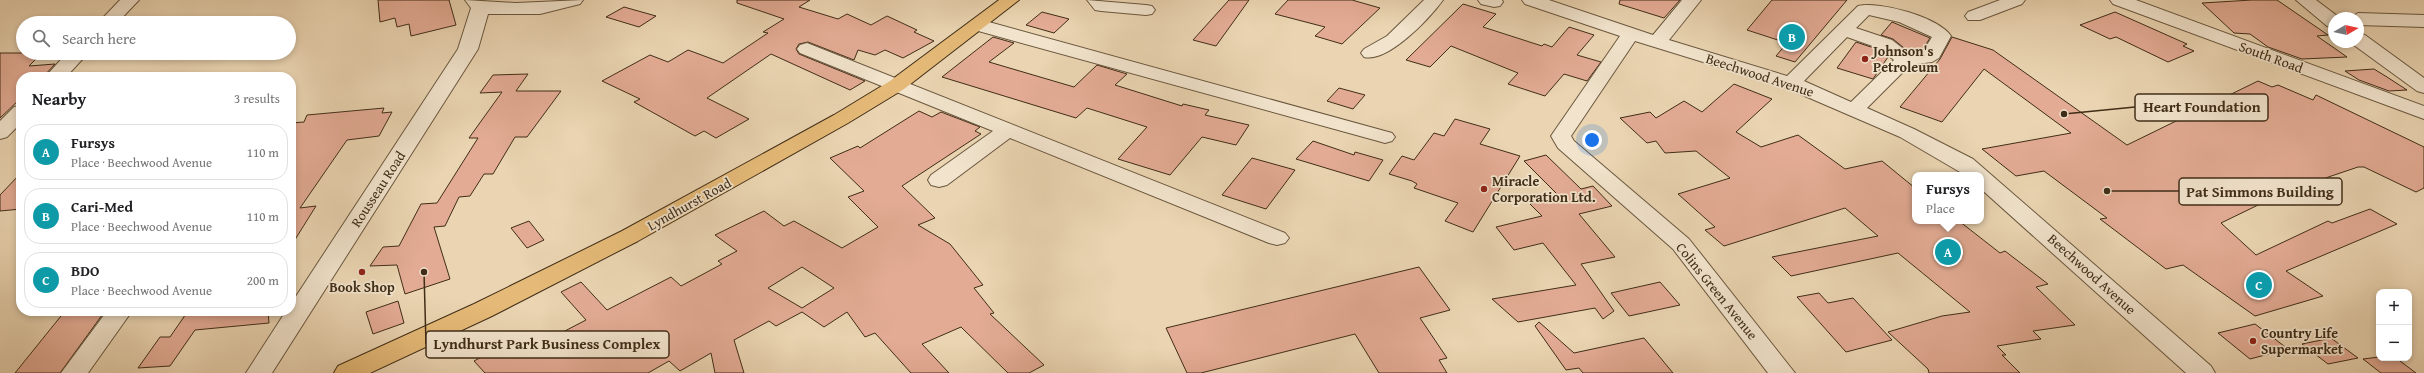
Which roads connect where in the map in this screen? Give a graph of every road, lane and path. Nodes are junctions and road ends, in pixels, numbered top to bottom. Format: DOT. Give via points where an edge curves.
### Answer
graph roads {
  1 [pos="130,0"];
  2 [pos="574,0"];
  3 [pos="1010,0"];
  4 [pos="1096,0"];
  5 [pos="1531,0"];
  6 [pos="1692,0"];
  7 [pos="2016,0"];
  8 [pos="2119,0"];
  9 [pos="2305,0"];
  10 [pos="1427,1"];
  11 [pos="477,4"];
  12 [pos="1146,10"];
  13 [pos="114,16"];
  14 [pos="1974,16"];
  15 [pos="2328,16"];
  16 [pos="2364,19"];
  17 [pos="2424,21"];
  18 [pos="978,25"];
  19 [pos="1842,30"];
  20 [pos="1630,34"];
  21 [pos="1657,42"];
  22 [pos="2364,43"];
  23 [pos="807,49"];
  24 [pos="1371,53"];
  25 [pos="71,60"];
  26 [pos="1905,60"];
  27 [pos="60,72"];
  28 [pos="1791,83"];
  29 [pos="897,85"];
  30 [pos="2424,87"];
  31 [pos="1855,109"];
  32 [pos="2424,113"];
  33 [pos="16,116"];
  34 [pos="1008,130"];
  35 [pos="0,133"];
  36 [pos="1385,137"];
  37 [pos="1975,172"];
  38 [pos="939,180"];
  39 [pos="1984,180"];
  40 [pos="1277,238"];
  41 [pos="116,316"];
  42 [pos="296,316"];
  43 [pos="296,316"];
  44 [pos="74,373"];
  45 [pos="259,373"];
  46 [pos="347,373"];
  47 [pos="1782,373"];
  48 [pos="2202,373"];
  1 -- 13 [label="street"];
  2 -- 11 [label="street" via="560,6 543,8"];
  3 -- 18 [label="main road, Lyndhurst Road"];
  4 -- 12 [label="street" via="1101,6"];
  5 -- 20 [label="street, Beechwood Avenue"];
  6 -- 21 [label="street"];
  7 -- 14 [label="street"];
  8 -- 32 [label="street, South Road"];
  9 -- 15 [label="street"];
  10 -- 24 [label="street" via="1394,40"];
  11 -- 43 [label="street, Rousseau Road" via="468,49"];
  16 -- 17 [label="street"];
  18 -- 29 [label="main road, Lyndhurst Road"];
  18 -- 36 [label="street"];
  19 -- 26 [label="street" via="1887,46 1901,54"];
  19 -- 26 [label="street" via="1864,10 1874,10 1931,28 1942,36 1933,54 1928,58"];
  19 -- 28 [label="street"];
  20 -- 21 [label="street, Beechwood Avenue"];
  20 -- 47 [label="street, Colins Green Avenue" via="1561,136 1565,144 1681,244"];
  21 -- 28 [label="street, Beechwood Avenue"];
  22 -- 30 [label="street"];
  23 -- 29 [label="street"];
  25 -- 27 [label="street"];
  26 -- 31 [label="street"];
  28 -- 31 [label="street, Beechwood Avenue"];
  29 -- 34 [label="street"];
  29 -- 46 [label="main road, Lyndhurst Road" via="841,119 630,236 483,310"];
  31 -- 37 [label="street, Beechwood Avenue" via="1959,160"];
  33 -- 35 [label="street"];
  34 -- 38 [label="street"];
  34 -- 40 [label="street"];
  39 -- 48 [label="street, Beechwood Avenue"];
  41 -- 44 [label="street"];
  42 -- 45 [label="street, Rousseau Road"];
}
